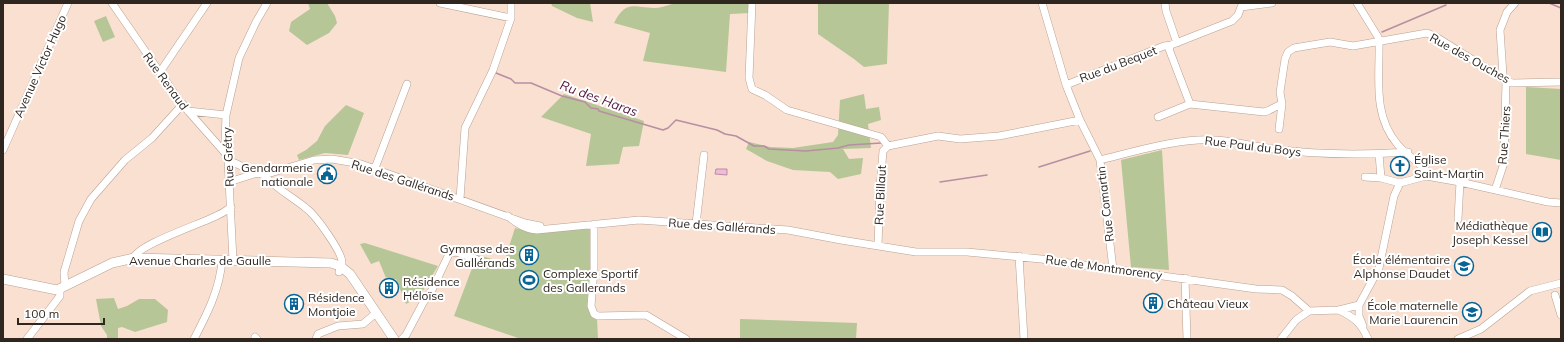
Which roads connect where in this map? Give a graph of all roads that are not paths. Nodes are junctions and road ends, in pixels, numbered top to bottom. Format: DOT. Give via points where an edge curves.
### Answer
graph roads {
  1 [pos="68,3"];
  2 [pos="112,3"];
  3 [pos="207,3"];
  4 [pos="267,3"];
  5 [pos="440,3"];
  6 [pos="510,3"];
  7 [pos="752,3"];
  8 [pos="1042,3"];
  9 [pos="1165,3"];
  10 [pos="1272,3"];
  11 [pos="1357,3"];
  12 [pos="1515,3"];
  13 [pos="1240,5"];
  14 [pos="511,18"];
  15 [pos="1379,41"];
  16 [pos="1174,44"];
  17 [pos="160,72"];
  18 [pos="1504,79"];
  19 [pos="1561,82"];
  20 [pos="407,84"];
  21 [pos="1066,85"];
  22 [pos="183,104"];
  23 [pos="1190,104"];
  24 [pos="1282,104"];
  25 [pos="188,111"];
  26 [pos="226,115"];
  27 [pos="1158,117"];
  28 [pos="1080,120"];
  29 [pos="1279,129"];
  30 [pos="888,146"];
  31 [pos="3,150"];
  32 [pos="1408,152"];
  33 [pos="1379,154"];
  34 [pos="704,155"];
  35 [pos="227,157"];
  36 [pos="1100,160"];
  37 [pos="375,168"];
  38 [pos="260,174"];
  39 [pos="1426,176"];
  40 [pos="1365,177"];
  41 [pos="1381,178"];
  42 [pos="229,182"];
  43 [pos="1460,182"];
  44 [pos="1400,184"];
  45 [pos="1495,190"];
  46 [pos="460,199"];
  47 [pos="1561,203"];
  48 [pos="231,207"];
  49 [pos="1458,219"];
  50 [pos="594,224"];
  51 [pos="696,224"];
  52 [pos="841,240"];
  53 [pos="878,246"];
  54 [pos="1019,256"];
  55 [pos="134,258"];
  56 [pos="476,259"];
  57 [pos="222,260"];
  58 [pos="233,260"];
  59 [pos="340,269"];
  60 [pos="1113,269"];
  61 [pos="1185,278"];
  62 [pos="3,279"];
  63 [pos="1561,283"];
  64 [pos="63,287"];
  65 [pos="1556,295"];
  66 [pos="1360,304"];
  67 [pos="1339,310"];
  68 [pos="1309,311"];
  69 [pos="376,313"];
  70 [pos="1561,315"];
  71 [pos="1363,326"];
  72 [pos="27,339"];
  73 [pos="194,339"];
  74 [pos="316,339"];
  75 [pos="396,339"];
  76 [pos="686,339"];
  77 [pos="1024,339"];
  78 [pos="1187,339"];
  79 [pos="1281,339"];
  80 [pos="1368,339"];
  81 [pos="1458,339"];
  1 -- 31 [label="street, Avenue Victor Hugo"];
  2 -- 17 [label="street, Rue Renaud"];
  3 -- 17 [label="street"];
  4 -- 26 [label="street, Rue Grétry" via="239,58"];
  5 -- 14 [label="street"];
  6 -- 14 [label="street"];
  7 -- 30 [label="street" via="749,78 752,89 787,110 881,137"];
  8 -- 21 [label="street, Rue Comartin"];
  9 -- 16 [label="street"];
  10 -- 13 [label="street"];
  11 -- 15 [label="street"];
  12 -- 18 [label="street, Rue Thiers" via="1507,12 1500,30"];
  13 -- 16 [label="street, Rue du Bequet" via="1238,15 1232,21"];
  14 -- 46 [label="street" via="493,70 465,128"];
  15 -- 18 [label="street, Rue des Ouches" via="1431,34"];
  15 -- 24 [label="street, Rue des Ouches" via="1353,46 1330,42 1294,48 1288,52 1285,59 1280,92"];
  15 -- 32 [label="street" via="1381,113 1392,135"];
  16 -- 21 [label="street, Rue du Bequet"];
  16 -- 23 [label="street" via="1169,54"];
  17 -- 22 [label="street, Rue Renaud"];
  18 -- 19 [label="street, Rue des Ouches" via="1512,83"];
  18 -- 45 [label="street, Rue Thiers" via="1504,163"];
  20 -- 37 [label="street"];
  21 -- 28 [label="street, Rue Comartin"];
  22 -- 25 [label="street, Rue Renaud"];
  22 -- 64 [label="street" via="152,138 125,160 91,199 79,221 64,272"];
  23 -- 24 [label="street" via="1264,112"];
  23 -- 27 [label="street"];
  24 -- 29 [label="street, Rue des Ouches"];
  25 -- 26 [label="street"];
  25 -- 35 [label="street, Rue Renaud"];
  26 -- 35 [label="street, Rue Grétry"];
  28 -- 30 [label="street" via="999,136 960,139 938,136"];
  28 -- 36 [label="street, Rue Comartin"];
  30 -- 53 [label="street, Rue Billaut" via="883,151"];
  32 -- 33 [label="street, Rue Paul du Boys"];
  32 -- 39 [label="street" via="1426,170"];
  33 -- 36 [label="street, Rue Paul du Boys" via="1339,155 1199,140 1162,144"];
  33 -- 41 [label="street"];
  34 -- 51 [label="street"];
  35 -- 38 [label="street"];
  35 -- 42 [label="street, Rue Grétry"];
  36 -- 60 [label="street, Rue Comartin"];
  37 -- 38 [label="street, Rue des Gallérands" via="323,159"];
  37 -- 46 [label="street, Rue des Gallérands"];
  38 -- 42 [label="street, Rue des Gallérands"];
  38 -- 59 [label="street" via="309,210 327,233 341,258"];
  39 -- 43 [label="street"];
  39 -- 44 [label="street"];
  40 -- 41 [label="street"];
  41 -- 44 [label="street"];
  42 -- 48 [label="street, Rue Grétry"];
  43 -- 45 [label="street"];
  43 -- 49 [label="street"];
  44 -- 66 [label="street" via="1394,196 1379,268"];
  45 -- 47 [label="street"];
  46 -- 50 [label="street, Rue des Gallérands" via="508,216 528,229"];
  48 -- 55 [label="street" via="148,246 136,253"];
  48 -- 58 [label="street, Rue Grétry"];
  50 -- 51 [label="street, Rue des Gallérands" via="639,220"];
  50 -- 76 [label="street" via="591,306 594,314 646,315"];
  51 -- 52 [label="street, Rue des Gallérands" via="788,230"];
  52 -- 53 [label="street, Rue de Montmorency"];
  53 -- 54 [label="street, Rue de Montmorency" via="916,252"];
  54 -- 60 [label="street, Rue de Montmorency"];
  54 -- 77 [label="street"];
  55 -- 57 [label="main road, Avenue Charles de Gaulle"];
  55 -- 64 [label="main road, Avenue Charles de Gaulle" via="112,262"];
  56 -- 75 [label="street" via="451,253 409,329"];
  57 -- 58 [label="main road, Avenue Charles de Gaulle"];
  57 -- 73 [label="street" via="212,303"];
  58 -- 59 [label="main road, Avenue Charles de Gaulle" via="316,262"];
  59 -- 69 [label="main road, Avenue Charles de Gaulle" via="358,286"];
  60 -- 61 [label="street, Rue de Montmorency"];
  61 -- 68 [label="street, Rue de Montmorency" via="1256,289 1282,290"];
  61 -- 78 [label="street"];
  62 -- 64 [label="main road" via="54,290"];
  63 -- 81 [label="street" via="1530,291 1481,329"];
  64 -- 72 [label="street" via="60,296"];
  65 -- 70 [label="street"];
  66 -- 67 [label="street"];
  66 -- 71 [label="street" via="1359,316"];
  67 -- 68 [label="street"];
  67 -- 71 [label="street"];
  68 -- 79 [label="street" via="1296,320"];
  69 -- 74 [label="street" via="363,324 338,326 318,334"];
  69 -- 75 [label="main road, Avenue Charles de Gaulle"];
  71 -- 80 [label="street"];
}
